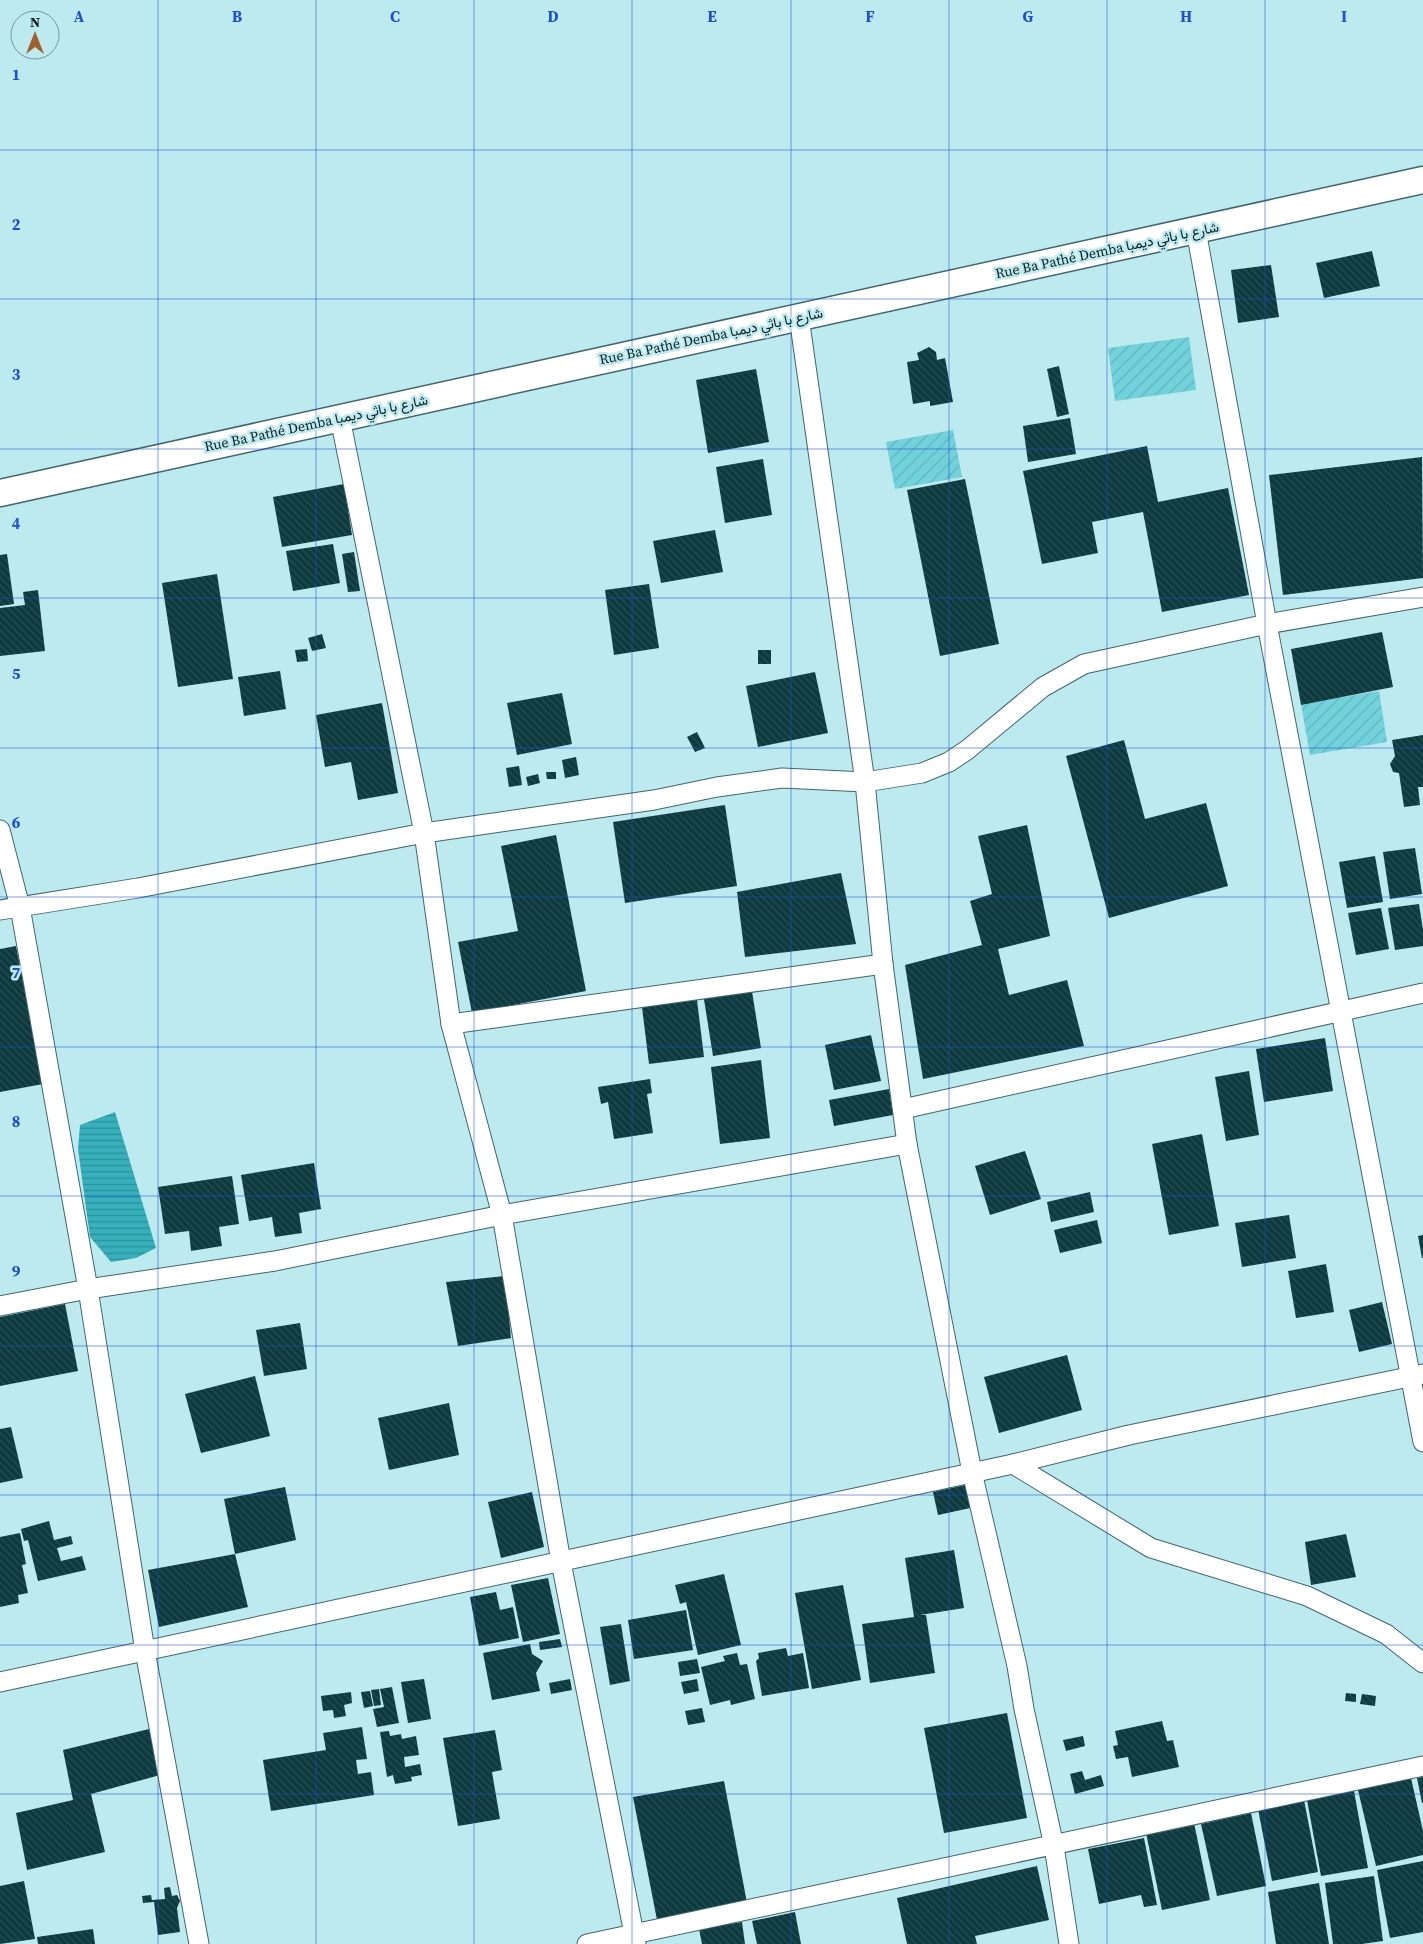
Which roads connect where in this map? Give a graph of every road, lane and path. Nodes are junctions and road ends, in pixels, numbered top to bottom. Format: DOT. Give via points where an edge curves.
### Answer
graph roads {
  1 [pos="1423,180"];
  2 [pos="1196,230"];
  3 [pos="799,317"];
  4 [pos="340,418"];
  5 [pos="0,493"];
  6 [pos="1423,597"];
  7 [pos="1267,624"];
  8 [pos="865,782"];
  9 [pos="0,833"];
  10 [pos="424,833"];
  11 [pos="20,907"];
  12 [pos="0,910"];
  13 [pos="883,964"];
  14 [pos="1423,993"];
  15 [pos="1342,1011"];
  16 [pos="451,1024"];
  17 [pos="903,1109"];
  18 [pos="907,1144"];
  19 [pos="502,1214"];
  20 [pos="88,1289"];
  21 [pos="0,1306"];
  22 [pos="1417,1375"];
  23 [pos="1423,1442"];
  24 [pos="1013,1464"];
  25 [pos="972,1472"];
  26 [pos="561,1562"];
  27 [pos="145,1651"];
  28 [pos="1423,1663"];
  29 [pos="0,1682"];
  30 [pos="1423,1766"];
  31 [pos="1054,1846"];
  32 [pos="635,1939"];
  33 [pos="199,1944"];
  34 [pos="587,1944"];
  35 [pos="1069,1944"];
  1 -- 2 [label="street, Rue Ba Pathé Demba شارع با باثي ديمبا"];
  2 -- 3 [label="street, Rue Ba Pathé Demba شارع با باثي ديمبا"];
  2 -- 7 [label="street"];
  3 -- 4 [label="street, Rue Ba Pathé Demba شارع با باثي ديمبا"];
  3 -- 8 [label="street"];
  4 -- 5 [label="street, Rue Ba Pathé Demba شارع با باثي ديمبا"];
  4 -- 10 [label="street"];
  6 -- 7 [label="street"];
  7 -- 8 [label="street" via="1084,664 1043,687 949,762 922,773"];
  7 -- 15 [label="street"];
  8 -- 10 [label="street" via="782,778"];
  8 -- 13 [label="street"];
  9 -- 11 [label="street"];
  10 -- 11 [label="street"];
  10 -- 16 [label="street"];
  11 -- 12 [label="street"];
  11 -- 20 [label="street"];
  13 -- 16 [label="street"];
  13 -- 17 [label="street"];
  14 -- 15 [label="street"];
  15 -- 17 [label="street"];
  15 -- 22 [label="street"];
  16 -- 19 [label="street"];
  17 -- 18 [label="street"];
  18 -- 19 [label="street"];
  18 -- 25 [label="street"];
  19 -- 20 [label="street" via="275,1261"];
  19 -- 26 [label="street"];
  20 -- 21 [label="street"];
  20 -- 27 [label="street"];
  22 -- 23 [label="street"];
  22 -- 24 [label="street" via="1128,1435"];
  24 -- 25 [label="street"];
  24 -- 28 [label="street" via="1151,1548 1307,1596 1386,1634"];
  25 -- 26 [label="street"];
  25 -- 31 [label="street"];
  26 -- 27 [label="street"];
  26 -- 32 [label="street"];
  27 -- 29 [label="street"];
  27 -- 33 [label="street"];
  30 -- 31 [label="street"];
  31 -- 32 [label="street"];
  31 -- 35 [label="street"];
  32 -- 34 [label="street"];
}
